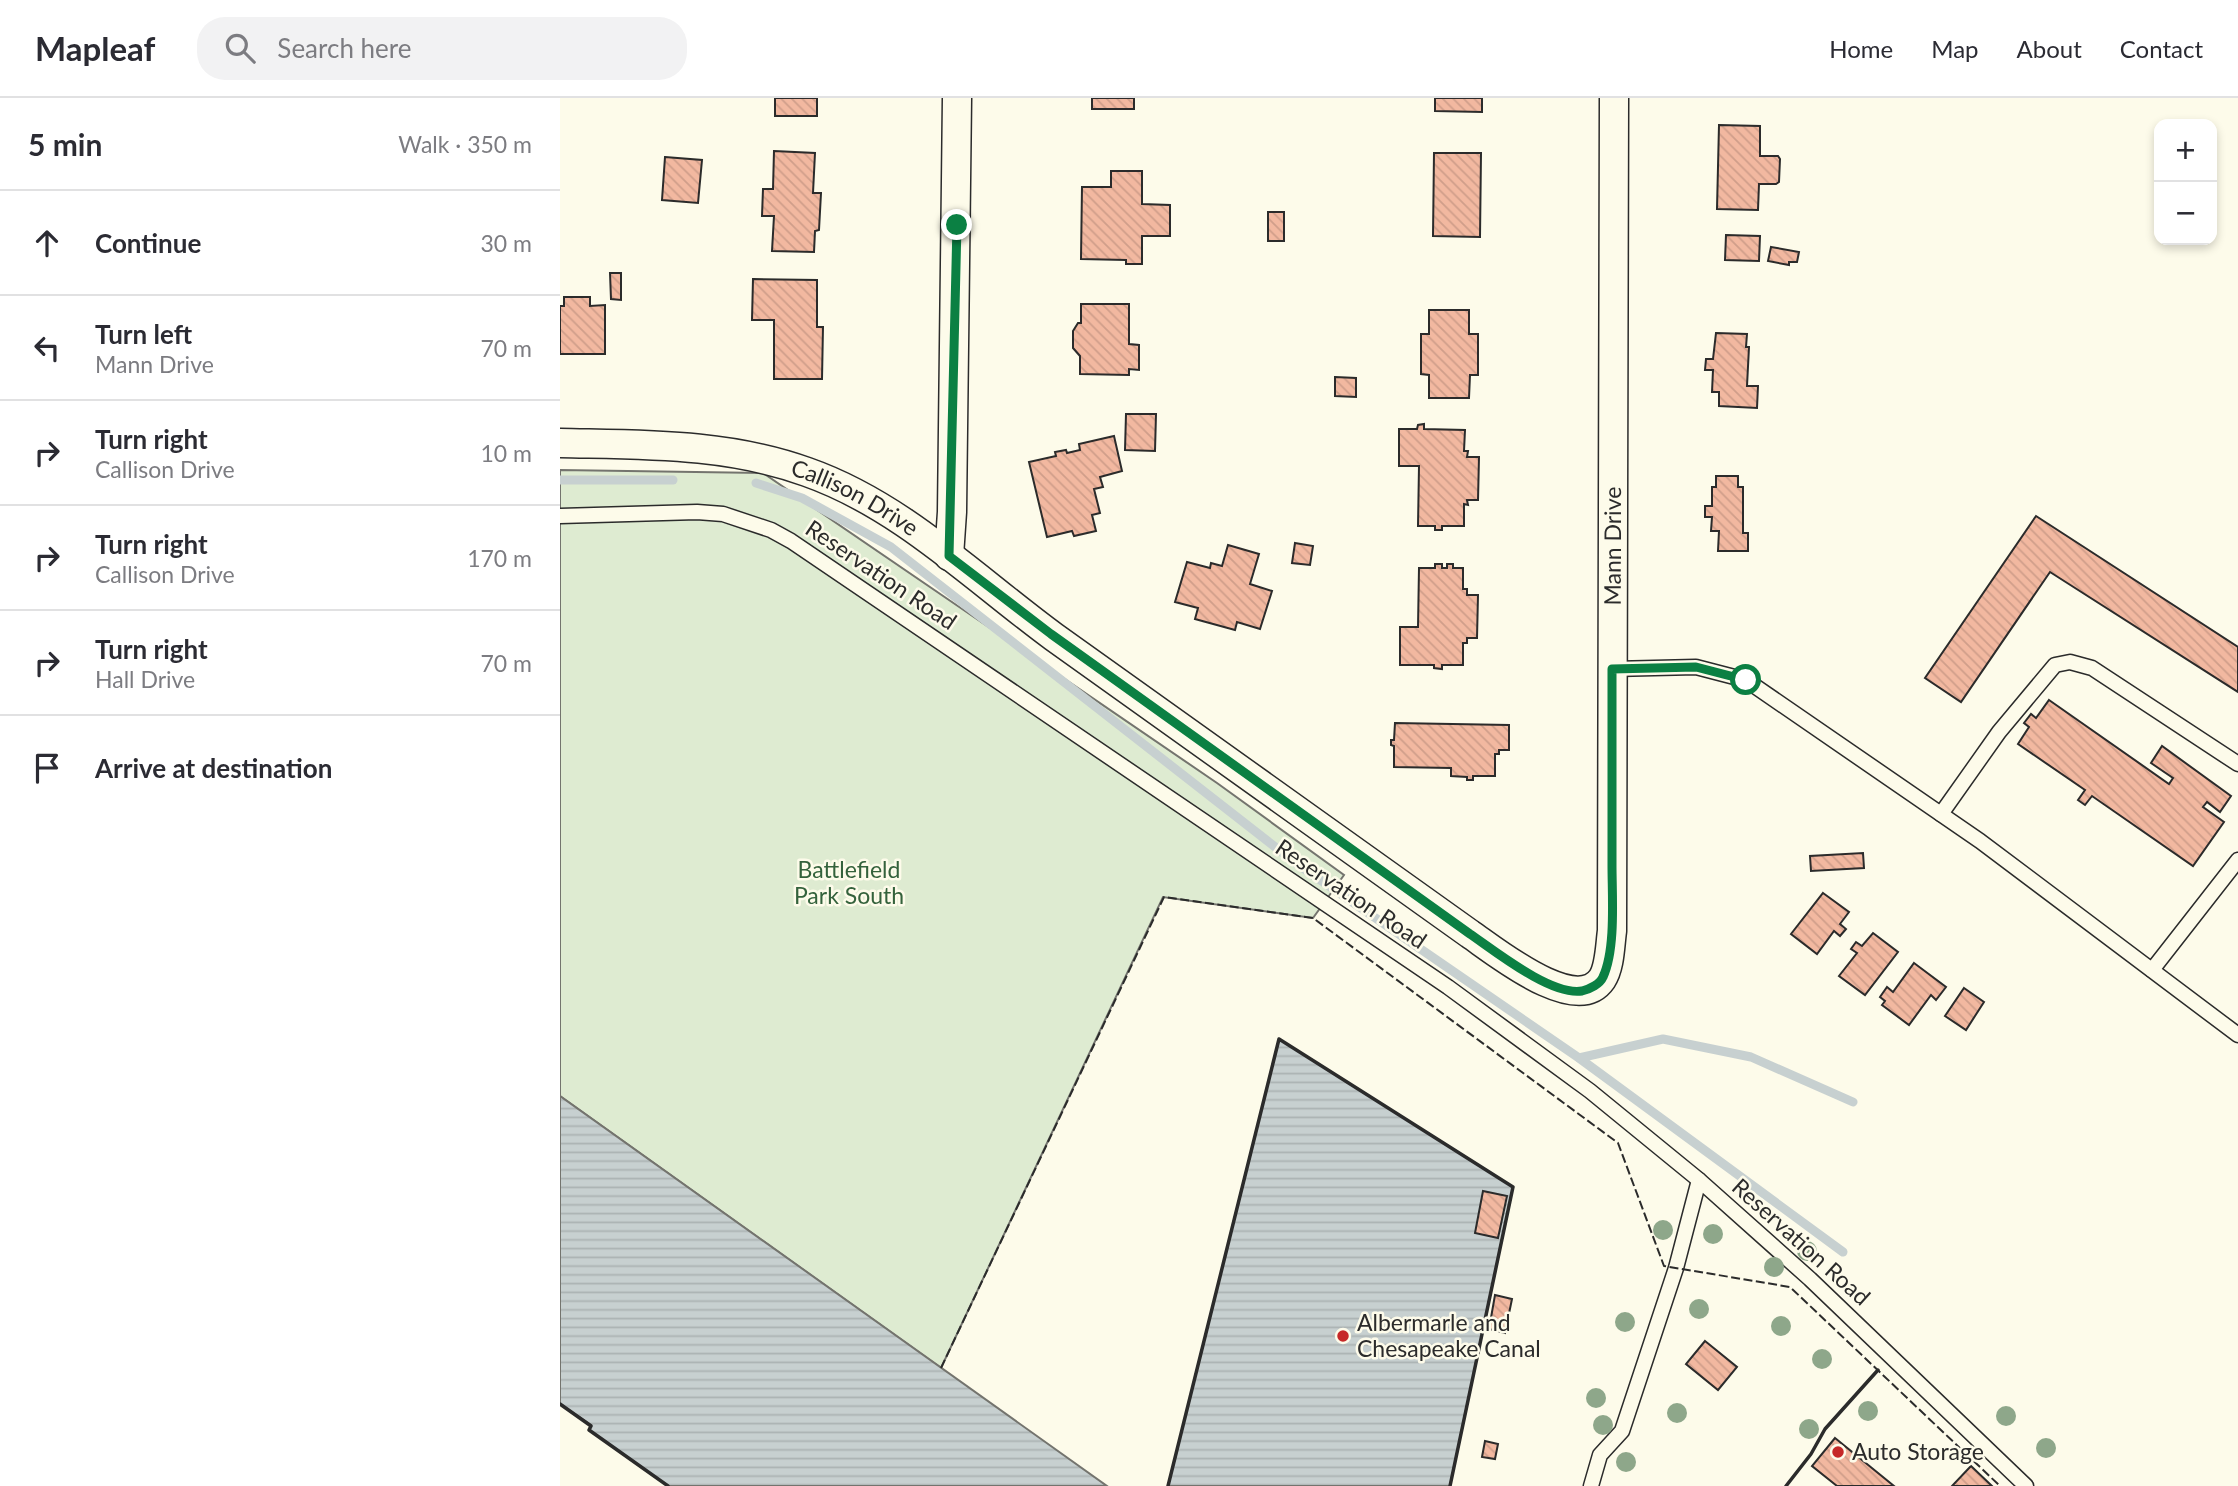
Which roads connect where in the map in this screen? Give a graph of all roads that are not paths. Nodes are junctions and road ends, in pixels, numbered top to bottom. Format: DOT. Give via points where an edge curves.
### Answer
graph roads {
  1 [pos="957,98"];
  2 [pos="1614,98"];
  3 [pos="560,443"];
  4 [pos="560,516"];
  5 [pos="949,556"];
  6 [pos="1612,669"];
  7 [pos="2238,764"];
  8 [pos="1941,814"];
  9 [pos="2238,860"];
  10 [pos="2152,970"];
  11 [pos="1592,987"];
  12 [pos="2238,1035"];
  13 [pos="1699,1180"];
  14 [pos="1591,1486"];
  15 [pos="2026,1486"];
  1 -- 5 [label="street"];
  2 -- 6 [label="street, Mann Drive"];
  3 -- 5 [label="street, Callison Drive" via="706,448 773,461 834,482"];
  4 -- 13 [label="lane, Reservation Road" via="723,514 791,541 1448,987 1590,1091"];
  5 -- 11 [label="street, Callison Drive" via="1470,934 1555,987 1581,991"];
  6 -- 8 [label="lane" via="1696,667 1746,680"];
  6 -- 11 [label="street, Mann Drive" via="1612,931 1604,975"];
  7 -- 8 [label="lane" via="2092,667 2070,662 2055,665"];
  8 -- 10 [label="lane"];
  9 -- 10 [label="lane"];
  10 -- 12 [label="lane"];
  13 -- 14 [label="lane" via="1676,1268 1622,1431 1600,1455"];
  13 -- 15 [label="lane, Reservation Road" via="1810,1279"];
}
